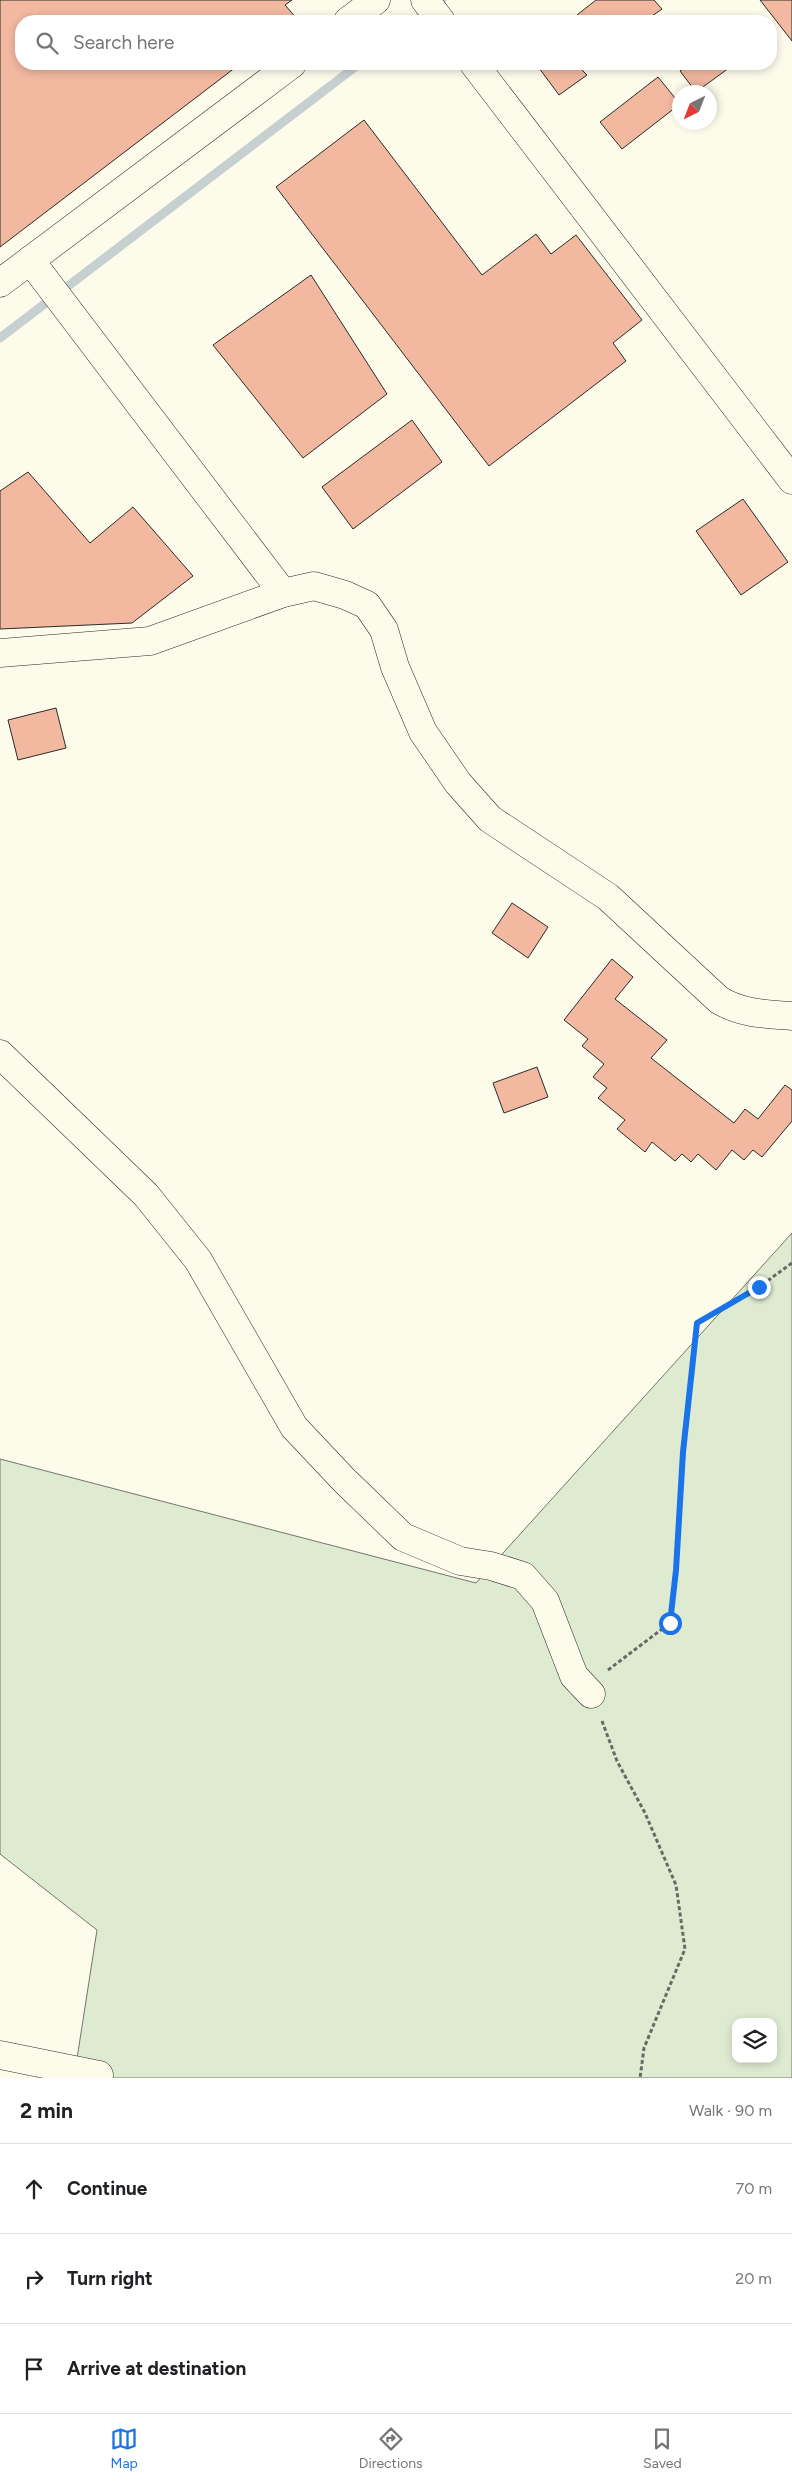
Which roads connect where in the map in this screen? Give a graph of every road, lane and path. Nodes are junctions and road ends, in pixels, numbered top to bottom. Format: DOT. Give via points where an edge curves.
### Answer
graph roads {
  1 [pos="376,0"];
  2 [pos="425,0"];
  3 [pos="356,15"];
  4 [pos="436,15"];
  5 [pos="284,70"];
  6 [pos="479,70"];
  7 [pos="30,260"];
  8 [pos="0,283"];
  9 [pos="792,480"];
  10 [pos="283,593"];
  11 [pos="0,653"];
  12 [pos="792,1016"];
  13 [pos="0,1054"];
  14 [pos="792,1263"];
  15 [pos="591,1694"];
  16 [pos="0,2055"];
  17 [pos="99,2075"];
  18 [pos="640,2078"];
  1 -- 3 [label="main road"];
  2 -- 4 [label="main road"];
  5 -- 7 [label="main road"];
  6 -- 9 [label="main road"];
  7 -- 8 [label="main road"];
  7 -- 10 [label="main road"];
  10 -- 11 [label="main road" via="150,641"];
  10 -- 12 [label="main road" via="314,586 366,605 384,630 395,666 423,732 458,783 490,819 608,897 719,1000 752,1013"];
  13 -- 15 [label="main road" via="152,1202 198,1260 294,1426 403,1537 460,1561 523,1576 545,1601 574,1676"];
  14 -- 15 [label="path" via="759,1287 697,1323 670,1623 594,1681"];
  15 -- 18 [label="path" via="617,1761 645,1813 676,1885 685,1949 644,2048"];
  16 -- 17 [label="main road"];
}
